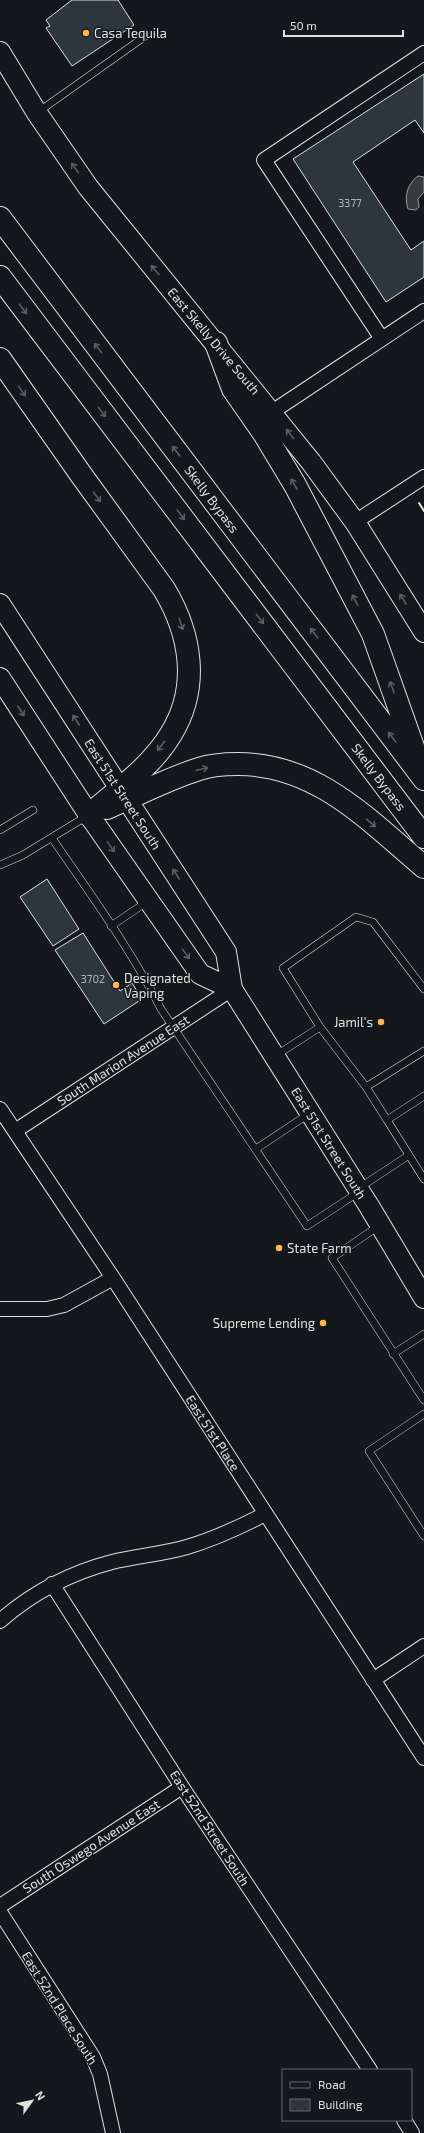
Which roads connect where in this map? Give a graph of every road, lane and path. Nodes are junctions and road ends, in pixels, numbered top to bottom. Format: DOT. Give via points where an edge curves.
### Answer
graph roads {
  1 [pos="147,34"];
  2 [pos="0,52"];
  3 [pos="424,53"];
  4 [pos="37,113"];
  5 [pos="0,218"];
  6 [pos="0,277"];
  7 [pos="424,311"];
  8 [pos="382,339"];
  9 [pos="216,343"];
  10 [pos="0,359"];
  11 [pos="272,412"];
  12 [pos="424,477"];
  13 [pos="355,522"];
  14 [pos="0,604"];
  15 [pos="424,632"];
  16 [pos="0,678"];
  17 [pos="424,778"];
  18 [pos="124,794"];
  19 [pos="33,810"];
  20 [pos="89,815"];
  21 [pos="0,830"];
  22 [pos="424,837"];
  23 [pos="52,838"];
  24 [pos="0,865"];
  25 [pos="424,867"];
  26 [pos="148,900"];
  27 [pos="111,926"];
  28 [pos="232,989"];
  29 [pos="424,989"];
  30 [pos="320,1026"];
  31 [pos="174,1027"];
  32 [pos="424,1051"];
  33 [pos="274,1056"];
  34 [pos="366,1087"];
  35 [pos="424,1096"];
  36 [pos="0,1109"];
  37 [pos="310,1113"];
  38 [pos="388,1120"];
  39 [pos="15,1131"];
  40 [pos="256,1149"];
  41 [pos="409,1155"];
  42 [pos="424,1179"];
  43 [pos="359,1190"];
  44 [pos="380,1225"];
  45 [pos="112,1278"];
  46 [pos="424,1298"];
  47 [pos="0,1309"];
  48 [pos="424,1334"];
  49 [pos="393,1354"];
  50 [pos="424,1400"];
  51 [pos="424,1414"];
  52 [pos="265,1514"];
  53 [pos="424,1536"];
  54 [pos="52,1584"];
  55 [pos="0,1620"];
  56 [pos="424,1646"];
  57 [pos="373,1680"];
  58 [pos="424,1758"];
  59 [pos="182,1787"];
  60 [pos="0,1906"];
  61 [pos="0,1912"];
  62 [pos="369,2069"];
  63 [pos="405,2121"];
  64 [pos="113,2133"];
  65 [pos="412,2133"];
  1 -- 4 [label="lane"];
  2 -- 4 [label="main road, East Skelly Drive South"];
  3 -- 8 [label="street" via="264,160"];
  9 -- 4 [label="main road, East Skelly Drive South, one-way" via="111,217"];
  17 -- 5 [label="highway, Skelly Bypass, one-way"];
  6 -- 22 [label="highway, Skelly Bypass, one-way"];
  7 -- 8 [label="street"];
  8 -- 11 [label="street"];
  9 -- 11 [label="main road, East Skelly Drive South"];
  17 -- 9 [label="highway, one-way" via="373,634 295,485 233,389"];
  10 -- 18 [label="highway, one-way" via="164,589 176,609 184,635 189,658 190,684 182,711 171,734"];
  13 -- 11 [label="main road, East Skelly Drive South, one-way"];
  12 -- 13 [label="street"];
  15 -- 13 [label="main road, East Skelly Drive South, one-way"];
  18 -- 14 [label="main road, East 51st Street South, one-way"];
  16 -- 20 [label="main road, one-way"];
  18 -- 20 [label="highway"];
  18 -- 25 [label="highway, one-way" via="222,764 252,764 286,771 314,781 341,798"];
  28 -- 18 [label="main road, East 51st Street South, one-way" via="226,952"];
  19 -- 21 [label="lane"];
  20 -- 23 [label="lane"];
  20 -- 26 [label="main road, one-way"];
  23 -- 24 [label="lane"];
  23 -- 27 [label="lane"];
  26 -- 27 [label="lane"];
  26 -- 28 [label="main road, one-way" via="200,974"];
  27 -- 31 [label="lane"];
  28 -- 31 [label="street, South Marion Avenue East"];
  28 -- 33 [label="main road, East 51st Street South"];
  29 -- 30 [label="lane" via="373,922 356,917 283,968"];
  30 -- 33 [label="lane"];
  30 -- 34 [label="lane"];
  31 -- 39 [label="street, South Marion Avenue East"];
  31 -- 40 [label="lane"];
  32 -- 34 [label="lane"];
  33 -- 37 [label="main road, East 51st Street South"];
  34 -- 38 [label="lane"];
  35 -- 38 [label="lane"];
  36 -- 39 [label="street, East 51st Place"];
  37 -- 40 [label="lane"];
  37 -- 43 [label="main road, East 51st Street South"];
  38 -- 41 [label="lane"];
  39 -- 45 [label="street, East 51st Place"];
  40 -- 43 [label="lane" via="307,1226"];
  41 -- 42 [label="lane"];
  41 -- 43 [label="lane"];
  43 -- 44 [label="main road, East 51st Street South"];
  44 -- 46 [label="main road, East 51st Street South"];
  44 -- 49 [label="lane" via="332,1258"];
  45 -- 47 [label="street" via="64,1305 47,1309"];
  45 -- 52 [label="street, East 51st Place"];
  48 -- 49 [label="lane"];
  49 -- 50 [label="lane"];
  51 -- 53 [label="lane" via="369,1451"];
  52 -- 54 [label="street" via="225,1533 186,1547 112,1563"];
  52 -- 57 [label="street, East 51st Place"];
  54 -- 55 [label="street" via="16,1606"];
  54 -- 59 [label="street, East 52nd Street South"];
  56 -- 57 [label="street"];
  57 -- 58 [label="street, East 51st Place"];
  59 -- 60 [label="street, South Oswego Avenue East"];
  59 -- 62 [label="street, East 52nd Street South"];
  61 -- 64 [label="street, East 52nd Place South" via="93,2057 100,2074"];
  63 -- 65 [label="street"];
}
